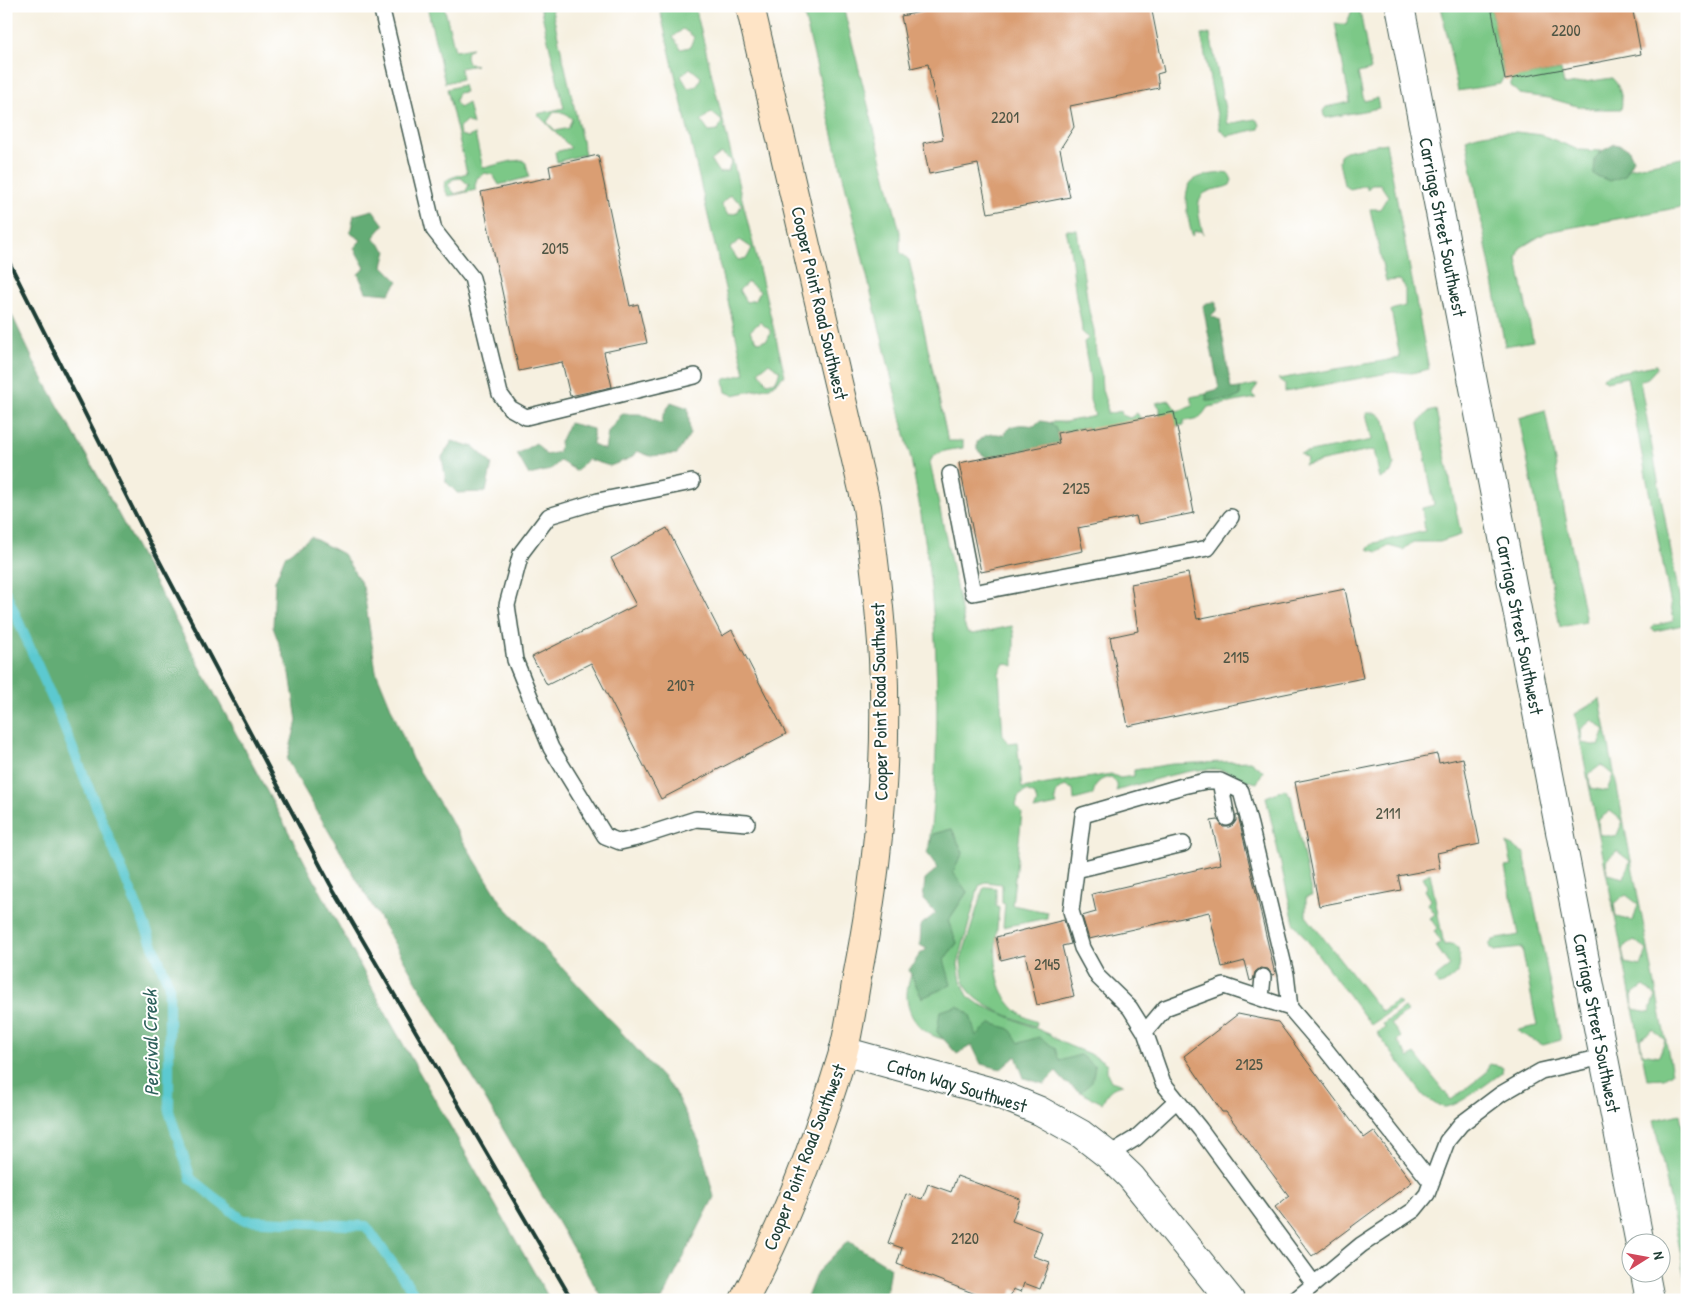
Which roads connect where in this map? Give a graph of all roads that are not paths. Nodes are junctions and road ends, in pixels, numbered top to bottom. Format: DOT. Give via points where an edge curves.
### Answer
graph roads {
  1 [pos="382,6"];
  2 [pos="750,6"];
  3 [pos="1400,6"];
  4 [pos="695,376"];
  5 [pos="950,474"];
  6 [pos="692,482"];
  7 [pos="1231,517"];
  8 [pos="1220,781"];
  9 [pos="1227,818"];
  10 [pos="747,822"];
  11 [pos="1184,844"];
  12 [pos="1076,870"];
  13 [pos="1263,977"];
  14 [pos="1260,998"];
  15 [pos="1290,1008"];
  16 [pos="1145,1032"];
  17 [pos="844,1050"];
  18 [pos="1603,1057"];
  19 [pos="1177,1100"];
  20 [pos="1108,1155"];
  21 [pos="1431,1182"];
  22 [pos="1638,1234"];
  23 [pos="1314,1284"];
  24 [pos="1647,1284"];
  25 [pos="744,1300"];
  26 [pos="1230,1300"];
  27 [pos="1295,1300"];
  28 [pos="1650,1300"];
  1 -- 4 [label="lane" via="434,230 472,278 500,394 510,408 526,417"];
  2 -- 17 [label="main road, Cooper Point Road Southwest" via="867,507 878,586 884,744 879,837 868,922"];
  3 -- 18 [label="street, Carriage Street Southwest"];
  5 -- 7 [label="lane" via="973,593 1208,548"];
  6 -- 10 [label="lane" via="598,501 549,516 521,553 507,605 515,660 551,748 605,836 620,842 696,819"];
  8 -- 9 [label="lane"];
  8 -- 12 [label="lane" via="1206,780 1084,815"];
  8 -- 15 [label="lane" via="1240,791 1286,974"];
  11 -- 12 [label="lane"];
  12 -- 16 [label="lane" via="1071,912 1082,948 1098,977 1130,1008"];
  13 -- 14 [label="lane"];
  14 -- 15 [label="lane"];
  14 -- 16 [label="lane" via="1224,986 1165,1008"];
  15 -- 21 [label="lane"];
  16 -- 19 [label="lane" via="1163,1083"];
  17 -- 20 [label="street, Caton Way Southwest" via="996,1092 1081,1134"];
  17 -- 25 [label="main road, Cooper Point Road Southwest" via="790,1202"];
  18 -- 21 [label="lane" via="1541,1071 1501,1094 1460,1124 1447,1140"];
  18 -- 22 [label="street, Carriage Street Southwest"];
  19 -- 20 [label="lane" via="1136,1138"];
  19 -- 23 [label="lane"];
  20 -- 26 [label="street, Caton Way Southwest" via="1131,1177"];
  21 -- 23 [label="lane" via="1427,1194 1414,1210 1361,1245"];
  23 -- 27 [label="lane"];
  24 -- 28 [label="street"];
}
